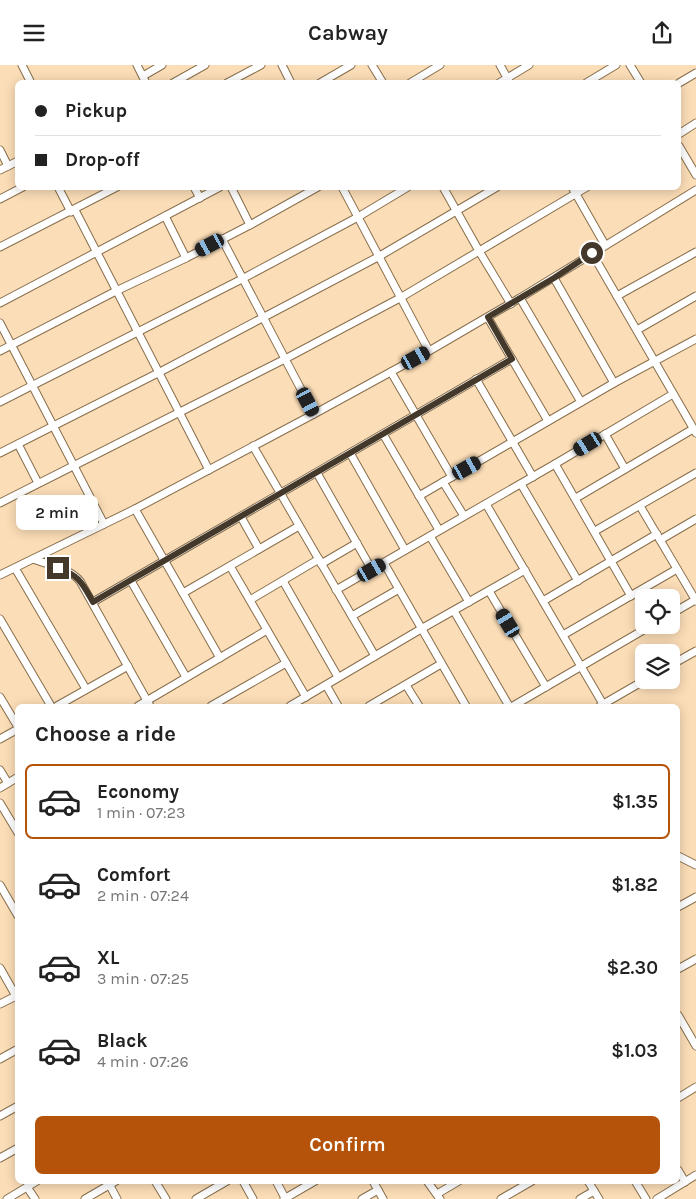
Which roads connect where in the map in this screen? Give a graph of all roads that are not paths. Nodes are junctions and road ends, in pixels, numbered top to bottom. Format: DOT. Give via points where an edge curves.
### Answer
graph roads {
  1 [pos="22,65"];
  2 [pos="138,65"];
  3 [pos="162,65"];
  4 [pos="260,65"];
  5 [pos="282,65"];
  6 [pos="351,65"];
  7 [pos="372,65"];
  8 [pos="440,65"];
  9 [pos="500,65"];
  10 [pos="529,65"];
  11 [pos="616,65"];
  12 [pos="630,65"];
  13 [pos="202,66"];
  14 [pos="696,73"];
  15 [pos="144,79"];
  16 [pos="30,80"];
  17 [pos="178,80"];
  18 [pos="232,80"];
  19 [pos="290,80"];
  20 [pos="325,80"];
  21 [pos="381,80"];
  22 [pos="415,80"];
  23 [pos="509,80"];
  24 [pos="591,80"];
  25 [pos="638,80"];
  26 [pos="681,82"];
  27 [pos="696,123"];
  28 [pos="681,132"];
  29 [pos="681,149"];
  30 [pos="0,150"];
  31 [pos="15,162"];
  32 [pos="8,166"];
  33 [pos="0,170"];
  34 [pos="696,175"];
  35 [pos="17,190"];
  36 [pos="60,190"];
  37 [pos="112,190"];
  38 [pos="196,190"];
  39 [pos="215,190"];
  40 [pos="232,190"];
  41 [pos="313,190"];
  42 [pos="344,190"];
  43 [pos="403,190"];
  44 [pos="445,190"];
  45 [pos="492,190"];
  46 [pos="574,191"];
  47 [pos="696,191"];
  48 [pos="200,198"];
  49 [pos="0,199"];
  50 [pos="73,211"];
  51 [pos="456,211"];
  52 [pos="165,216"];
  53 [pos="358,217"];
  54 [pos="250,225"];
  55 [pos="222,239"];
  56 [pos="605,245"];
  57 [pos="0,247"];
  58 [pos="479,251"];
  59 [pos="96,252"];
  60 [pos="696,252"];
  61 [pos="592,253"];
  62 [pos="378,257"];
  63 [pos="186,258"];
  64 [pos="554,278"];
  65 [pos="242,279"];
  66 [pos="116,291"];
  67 [pos="696,296"];
  68 [pos="617,297"];
  69 [pos="400,298"];
  70 [pos="520,298"];
  71 [pos="0,303"];
  72 [pos="511,304"];
  73 [pos="488,317"];
  74 [pos="263,318"];
  75 [pos="0,323"];
  76 [pos="637,330"];
  77 [pos="138,332"];
  78 [pos="696,339"];
  79 [pos="11,345"];
  80 [pos="0,351"];
  81 [pos="429,351"];
  82 [pos="285,359"];
  83 [pos="512,359"];
  84 [pos="654,361"];
  85 [pos="391,372"];
  86 [pos="158,373"];
  87 [pos="476,379"];
  88 [pos="614,383"];
  89 [pos="32,386"];
  90 [pos="673,394"];
  91 [pos="581,402"];
  92 [pos="0,403"];
  93 [pos="179,412"];
  94 [pos="314,414"];
  95 [pos="417,415"];
  96 [pos="548,421"];
  97 [pos="53,426"];
  98 [pos="695,431"];
  99 [pos="383,434"];
  100 [pos="605,434"];
  101 [pos="513,442"];
  102 [pos="18,444"];
  103 [pos="253,447"];
  104 [pos="0,453"];
  105 [pos="350,453"];
  106 [pos="556,464"];
  107 [pos="74,465"];
  108 [pos="625,469"];
  109 [pos="209,470"];
  110 [pos="317,473"];
  111 [pos="696,473"];
  112 [pos="452,477"];
  113 [pos="533,477"];
  114 [pos="443,481"];
  115 [pos="38,483"];
  116 [pos="521,483"];
  117 [pos="281,494"];
  118 [pos="419,496"];
  119 [pos="576,498"];
  120 [pos="0,503"];
  121 [pos="486,504"];
  122 [pos="640,506"];
  123 [pos="135,509"];
  124 [pos="241,517"];
  125 [pos="464,517"];
  126 [pos="696,520"];
  127 [pos="104,524"];
  128 [pos="299,526"];
  129 [pos="439,531"];
  130 [pos="595,531"];
  131 [pos="430,536"];
  132 [pos="658,537"];
  133 [pos="357,543"];
  134 [pos="259,549"];
  135 [pos="406,550"];
  136 [pos="33,559"];
  137 [pos="164,561"];
  138 [pos="320,561"];
  139 [pos="612,561"];
  140 [pos="384,563"];
  141 [pos="230,566"];
  142 [pos="15,568"];
  143 [pos="677,569"];
  144 [pos="372,570"];
  145 [pos="525,570"];
  146 [pos="0,575"];
  147 [pos="131,581"];
  148 [pos="283,581"];
  149 [pos="578,581"];
  150 [pos="398,589"];
  151 [pos="336,590"];
  152 [pos="489,591"];
  153 [pos="183,593"];
  154 [pos="631,596"];
  155 [pos="250,600"];
  156 [pos="543,601"];
  157 [pos="696,601"];
  158 [pos="93,602"];
  159 [pos="469,603"];
  160 [pos="680,609"];
  161 [pos="454,611"];
  162 [pos="352,616"];
  163 [pos="0,619"];
  164 [pos="421,629"];
  165 [pos="267,630"];
  166 [pos="637,634"];
  167 [pos="563,635"];
  168 [pos="696,651"];
  169 [pos="375,656"];
  170 [pos="220,658"];
  171 [pos="680,660"];
  172 [pos="286,663"];
  173 [pos="441,665"];
  174 [pos="128,666"];
  175 [pos="581,667"];
  176 [pos="186,677"];
  177 [pos="338,677"];
  178 [pos="326,685"];
  179 [pos="406,685"];
  180 [pos="635,686"];
  181 [pos="546,687"];
  182 [pos="86,689"];
  183 [pos="0,697"];
  184 [pos="306,697"];
  185 [pos="149,703"];
  186 [pos="50,704"];
  187 [pos="60,704"];
  188 [pos="214,704"];
  189 [pos="294,704"];
  190 [pos="337,704"];
  191 [pos="373,704"];
  192 [pos="418,704"];
  193 [pos="465,704"];
  194 [pos="510,704"];
  195 [pos="515,704"];
  196 [pos="600,704"];
  197 [pos="603,704"];
  198 [pos="15,723"];
  199 [pos="15,730"];
  200 [pos="0,739"];
  201 [pos="0,770"];
  202 [pos="15,779"];
  203 [pos="8,783"];
  204 [pos="0,787"];
  205 [pos="0,803"];
  206 [pos="15,828"];
  207 [pos="680,857"];
  208 [pos="696,865"];
  209 [pos="0,885"];
  210 [pos="696,897"];
  211 [pos="680,906"];
  212 [pos="15,910"];
  213 [pos="694,960"];
  214 [pos="0,967"];
  215 [pos="680,968"];
  216 [pos="696,970"];
  217 [pos="15,992"];
  218 [pos="15,996"];
  219 [pos="0,1005"];
  220 [pos="680,1018"];
  221 [pos="696,1046"];
  222 [pos="15,1051"];
  223 [pos="0,1059"];
  224 [pos="696,1087"];
  225 [pos="680,1094"];
  226 [pos="15,1108"];
  227 [pos="0,1116"];
  228 [pos="15,1150"];
  229 [pos="0,1159"];
  230 [pos="680,1174"];
  231 [pos="696,1175"];
  232 [pos="684,1182"];
  233 [pos="32,1184"];
  234 [pos="108,1184"];
  235 [pos="112,1184"];
  236 [pos="157,1184"];
  237 [pos="222,1184"];
  238 [pos="245,1184"];
  239 [pos="278,1184"];
  240 [pos="310,1184"];
  241 [pos="375,1184"];
  242 [pos="429,1184"];
  243 [pos="456,1184"];
  244 [pos="526,1184"];
  245 [pos="590,1184"];
  246 [pos="637,1184"];
  247 [pos="27,1187"];
  248 [pos="378,1190"];
  249 [pos="594,1191"];
  250 [pos="439,1197"];
  251 [pos="7,1199"];
  252 [pos="34,1199"];
  253 [pos="86,1199"];
  254 [pos="117,1199"];
  255 [pos="166,1199"];
  256 [pos="196,1199"];
  257 [pos="253,1199"];
  258 [pos="285,1199"];
  259 [pos="362,1199"];
  260 [pos="383,1199"];
  261 [pos="501,1199"];
  262 [pos="580,1199"];
  263 [pos="599,1199"];
  264 [pos="646,1199"];
  265 [pos="656,1199"];
  1 -- 16 [label="street"];
  2 -- 15 [label="street"];
  3 -- 15 [label="street"];
  4 -- 18 [label="street"];
  5 -- 19 [label="street"];
  6 -- 20 [label="street"];
  7 -- 21 [label="street"];
  8 -- 22 [label="street"];
  9 -- 23 [label="street"];
  10 -- 23 [label="street"];
  11 -- 24 [label="street"];
  12 -- 25 [label="street"];
  13 -- 17 [label="street"];
  14 -- 26 [label="street"];
  27 -- 28 [label="street"];
  29 -- 34 [label="street"];
  30 -- 32 [label="street"];
  31 -- 32 [label="street"];
  32 -- 33 [label="street"];
  35 -- 49 [label="street"];
  36 -- 50 [label="street"];
  37 -- 50 [label="street"];
  38 -- 48 [label="street"];
  39 -- 48 [label="street"];
  40 -- 54 [label="street"];
  41 -- 54 [label="street"];
  42 -- 53 [label="street"];
  43 -- 53 [label="street"];
  44 -- 51 [label="street"];
  45 -- 51 [label="street"];
  46 -- 56 [label="street"];
  46 -- 58 [label="street"];
  47 -- 56 [label="street"];
  48 -- 52 [label="street"];
  50 -- 57 [label="street"];
  50 -- 59 [label="street"];
  51 -- 58 [label="street"];
  51 -- 62 [label="street"];
  52 -- 59 [label="street"];
  52 -- 63 [label="street"];
  53 -- 62 [label="street"];
  53 -- 65 [label="street"];
  54 -- 55 [label="street"];
  55 -- 63 [label="street"];
  55 -- 65 [label="street"];
  56 -- 61 [label="street"];
  58 -- 69 [label="street"];
  58 -- 72 [label="street"];
  59 -- 66 [label="street"];
  59 -- 71 [label="street"];
  60 -- 68 [label="street"];
  61 -- 64 [label="street"];
  61 -- 68 [label="street"];
  62 -- 69 [label="street"];
  62 -- 74 [label="street"];
  63 -- 66 [label="street"];
  64 -- 70 [label="street"];
  64 -- 88 [label="street"];
  65 -- 74 [label="street"];
  65 -- 77 [label="street"];
  66 -- 77 [label="street"];
  66 -- 79 [label="street"];
  67 -- 76 [label="street"];
  68 -- 76 [label="street"];
  69 -- 81 [label="street"];
  69 -- 82 [label="street"];
  70 -- 72 [label="street"];
  70 -- 91 [label="street"];
  72 -- 73 [label="street"];
  73 -- 81 [label="street"];
  73 -- 83 [label="street"];
  74 -- 82 [label="street"];
  74 -- 86 [label="street"];
  75 -- 79 [label="street"];
  76 -- 84 [label="street"];
  77 -- 86 [label="street"];
  77 -- 89 [label="street"];
  78 -- 84 [label="street"];
  79 -- 80 [label="street"];
  79 -- 89 [label="street"];
  81 -- 85 [label="street"];
  82 -- 93 [label="street"];
  82 -- 94 [label="street"];
  83 -- 87 [label="street"];
  83 -- 96 [label="street"];
  84 -- 88 [label="street"];
  84 -- 90 [label="street"];
  85 -- 94 [label="street"];
  85 -- 95 [label="street"];
  86 -- 93 [label="street"];
  86 -- 97 [label="street"];
  87 -- 95 [label="street"];
  87 -- 101 [label="street"];
  88 -- 91 [label="street"];
  89 -- 92 [label="street"];
  89 -- 97 [label="street"];
  90 -- 98 [label="street"];
  90 -- 100 [label="street"];
  91 -- 96 [label="street"];
  93 -- 107 [label="street"];
  93 -- 109 [label="street"];
  94 -- 103 [label="street"];
  95 -- 99 [label="street"];
  95 -- 112 [label="street"];
  96 -- 101 [label="street"];
  97 -- 102 [label="street"];
  97 -- 107 [label="street"];
  98 -- 108 [label="street"];
  99 -- 105 [label="street"];
  99 -- 118 [label="street"];
  100 -- 106 [label="street"];
  100 -- 108 [label="street"];
  101 -- 112 [label="street"];
  101 -- 113 [label="street"];
  102 -- 104 [label="street"];
  102 -- 115 [label="street"];
  103 -- 109 [label="street"];
  103 -- 117 [label="street"];
  105 -- 110 [label="street"];
  105 -- 135 [label="street"];
  106 -- 113 [label="street"];
  106 -- 119 [label="street"];
  107 -- 115 [label="street"];
  107 -- 127 [label="street"];
  108 -- 119 [label="street"];
  109 -- 123 [label="street"];
  110 -- 117 [label="street"];
  110 -- 133 [label="street"];
  111 -- 122 [label="street"];
  112 -- 114 [label="street"];
  113 -- 116 [label="street"];
  114 -- 118 [label="street"];
  114 -- 125 [label="street"];
  115 -- 120 [label="street"];
  116 -- 121 [label="street"];
  116 -- 149 [label="street"];
  117 -- 124 [label="street"];
  117 -- 128 [label="street"];
  118 -- 129 [label="street"];
  119 -- 130 [label="street"];
  121 -- 125 [label="street"];
  121 -- 145 [label="street"];
  122 -- 130 [label="street"];
  122 -- 132 [label="street"];
  123 -- 127 [label="street"];
  123 -- 137 [label="street"];
  124 -- 134 [label="street"];
  124 -- 137 [label="street"];
  125 -- 129 [label="street"];
  126 -- 132 [label="street"];
  127 -- 136 [label="street"];
  128 -- 134 [label="street"];
  128 -- 138 [label="street"];
  129 -- 131 [label="street"];
  130 -- 139 [label="street"];
  131 -- 135 [label="street"];
  131 -- 159 [label="street"];
  132 -- 139 [label="street"];
  132 -- 143 [label="street"];
  133 -- 138 [label="street"];
  133 -- 144 [label="street"];
  134 -- 141 [label="street"];
  135 -- 140 [label="street"];
  136 -- 142 [label="street"];
  136 -- 158 [label="street" via="76,576"];
  137 -- 147 [label="street"];
  137 -- 153 [label="street"];
  138 -- 148 [label="street"];
  138 -- 151 [label="street"];
  139 -- 149 [label="street"];
  139 -- 154 [label="street"];
  140 -- 144 [label="street"];
  140 -- 150 [label="street"];
  141 -- 153 [label="street"];
  141 -- 155 [label="street"];
  142 -- 146 [label="street"];
  142 -- 182 [label="street"];
  143 -- 154 [label="street"];
  143 -- 157 [label="street"];
  144 -- 151 [label="street"];
  145 -- 152 [label="street"];
  145 -- 156 [label="street"];
  147 -- 158 [label="street"];
  147 -- 176 [label="street"];
  148 -- 155 [label="street"];
  148 -- 177 [label="street"];
  149 -- 156 [label="street"];
  150 -- 162 [label="street"];
  150 -- 164 [label="street"];
  151 -- 162 [label="street"];
  152 -- 159 [label="street"];
  152 -- 181 [label="street"];
  153 -- 170 [label="street"];
  154 -- 167 [label="street"];
  155 -- 165 [label="street"];
  156 -- 167 [label="street"];
  157 -- 160 [label="street"];
  158 -- 174 [label="street"];
  159 -- 161 [label="street"];
  161 -- 164 [label="street"];
  161 -- 194 [label="street"];
  162 -- 169 [label="street"];
  163 -- 186 [label="street"];
  164 -- 169 [label="street"];
  164 -- 173 [label="street"];
  165 -- 170 [label="street"];
  165 -- 172 [label="street"];
  166 -- 175 [label="street"];
  167 -- 175 [label="street"];
  168 -- 171 [label="street"];
  169 -- 177 [label="street"];
  170 -- 176 [label="street"];
  172 -- 184 [label="street"];
  172 -- 188 [label="street"];
  173 -- 179 [label="street"];
  173 -- 193 [label="street"];
  174 -- 182 [label="street"];
  174 -- 185 [label="street"];
  175 -- 181 [label="street"];
  175 -- 196 [label="street"];
  176 -- 185 [label="street"];
  177 -- 178 [label="street"];
  178 -- 184 [label="street"];
  178 -- 190 [label="street"];
  179 -- 191 [label="street"];
  179 -- 192 [label="street"];
  180 -- 197 [label="street"];
  181 -- 195 [label="street"];
  182 -- 187 [label="street"];
  183 -- 198 [label="street"];
  184 -- 189 [label="street"];
  199 -- 200 [label="street"];
  201 -- 203 [label="street"];
  202 -- 203 [label="street"];
  203 -- 204 [label="street"];
  205 -- 206 [label="street"];
  207 -- 208 [label="street"];
  209 -- 212 [label="street"];
  210 -- 211 [label="street"];
  213 -- 215 [label="street"];
  213 -- 216 [label="street"];
  214 -- 217 [label="street"];
  218 -- 219 [label="street"];
  220 -- 221 [label="street"];
  222 -- 223 [label="street"];
  224 -- 225 [label="street"];
  226 -- 227 [label="street"];
  228 -- 229 [label="street"];
  230 -- 232 [label="street"];
  231 -- 232 [label="street"];
  232 -- 265 [label="street"];
  233 -- 247 [label="street"];
  234 -- 253 [label="street"];
  235 -- 254 [label="street"];
  236 -- 255 [label="street"];
  237 -- 256 [label="street"];
  238 -- 257 [label="street"];
  239 -- 258 [label="street"];
  240 -- 258 [label="street"];
  241 -- 248 [label="street"];
  242 -- 250 [label="street"];
  243 -- 250 [label="street"];
  244 -- 261 [label="street"];
  245 -- 249 [label="street"];
  246 -- 264 [label="street"];
  247 -- 251 [label="street"];
  247 -- 252 [label="street"];
  248 -- 259 [label="street"];
  248 -- 260 [label="street"];
  249 -- 262 [label="street"];
  249 -- 263 [label="street"];
}
